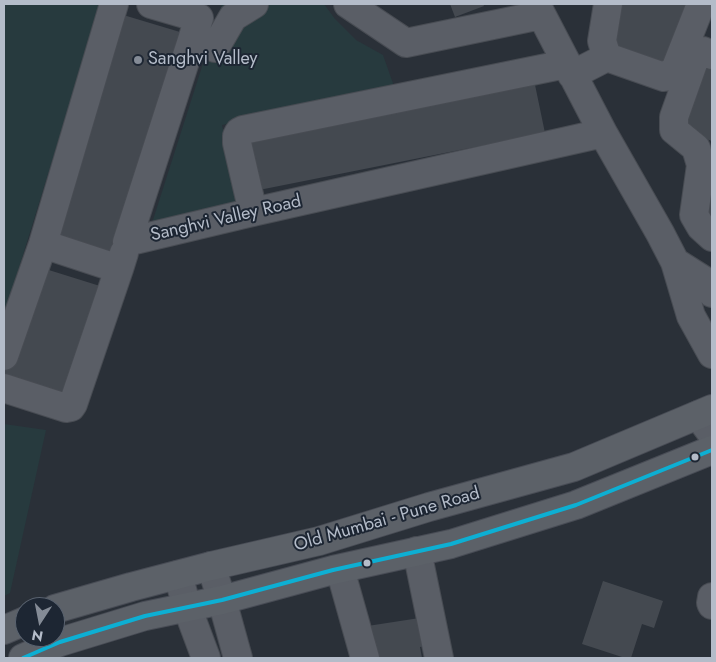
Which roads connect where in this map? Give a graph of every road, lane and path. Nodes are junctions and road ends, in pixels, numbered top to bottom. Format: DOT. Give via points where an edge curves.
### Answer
graph roads {
  1 [pos="114,4"];
  2 [pos="152,4"];
  3 [pos="254,4"];
  4 [pos="348,4"];
  5 [pos="608,4"];
  6 [pos="701,4"];
  7 [pos="538,9"];
  8 [pos="201,11"];
  9 [pos="215,48"];
  10 [pos="712,55"];
  11 [pos="607,56"];
  12 [pos="570,69"];
  13 [pos="603,134"];
  14 [pos="253,212"];
  15 [pos="694,215"];
  16 [pos="660,233"];
  17 [pos="712,237"];
  18 [pos="127,242"];
  19 [pos="44,244"];
  20 [pos="675,262"];
  21 [pos="119,269"];
  22 [pos="712,294"];
  23 [pos="712,354"];
  24 [pos="4,356"];
  25 [pos="4,388"];
  26 [pos="708,419"];
  27 [pos="712,450"];
  28 [pos="417,552"];
  29 [pos="211,566"];
  30 [pos="340,569"];
  31 [pos="178,575"];
  32 [pos="712,596"];
  33 [pos="222,600"];
  34 [pos="712,605"];
  35 [pos="65,606"];
  36 [pos="186,607"];
  37 [pos="24,658"];
  38 [pos="206,658"];
  39 [pos="238,658"];
  40 [pos="365,658"];
  41 [pos="439,658"];
  1 -- 19 [label="street"];
  2 -- 8 [label="street, Sanghvi Valley Road"];
  3 -- 9 [label="street" via="233,17"];
  4 -- 7 [label="street" via="406,43"];
  5 -- 11 [label="street" via="602,41"];
  6 -- 11 [label="street" via="675,70 664,77"];
  7 -- 12 [label="street"];
  8 -- 18 [label="street, Sanghvi Valley Road"];
  10 -- 15 [label="street" via="703,51 696,55 674,117 674,130 696,148 701,164"];
  11 -- 12 [label="street"];
  12 -- 13 [label="street"];
  12 -- 14 [label="street" via="243,130 237,136 237,143"];
  13 -- 14 [label="street, Sanghvi Valley Road"];
  13 -- 16 [label="street"];
  14 -- 18 [label="street, Sanghvi Valley Road"];
  15 -- 16 [label="street"];
  15 -- 17 [label="street"];
  16 -- 20 [label="street"];
  18 -- 21 [label="street"];
  19 -- 21 [label="street"];
  19 -- 24 [label="street"];
  20 -- 22 [label="street" via="705,281"];
  20 -- 23 [label="street" via="691,316"];
  21 -- 25 [label="street" via="71,407"];
  26 -- 29 [label="main road, Old Mumbai - Pune Road" via="574,467 320,541"];
  27 -- 28 [label="main road, Old Mumbai - Pune Road" via="576,505"];
  28 -- 30 [label="main road, Old Mumbai - Pune Road"];
  28 -- 41 [label="street"];
  29 -- 31 [label="main road, Old Mumbai - Pune Road"];
  29 -- 33 [label="street"];
  30 -- 33 [label="main road, Old Mumbai - Pune Road"];
  30 -- 40 [label="street"];
  31 -- 35 [label="main road, Old Mumbai - Pune Road"];
  31 -- 36 [label="street"];
  32 -- 34 [label="street"];
  33 -- 36 [label="main road, Old Mumbai - Pune Road"];
  33 -- 39 [label="street"];
  36 -- 37 [label="main road, Old Mumbai - Pune Road" via="60,642"];
  36 -- 38 [label="street"];
}
